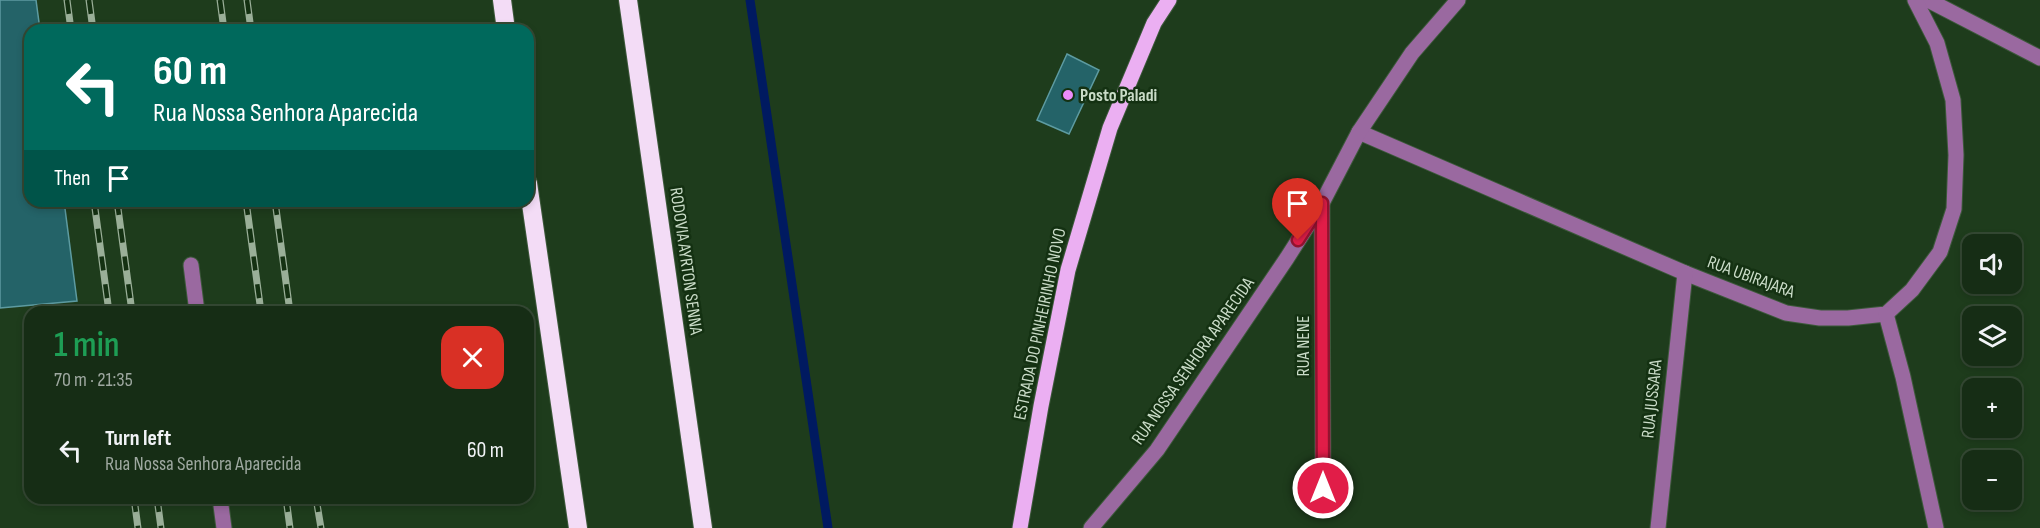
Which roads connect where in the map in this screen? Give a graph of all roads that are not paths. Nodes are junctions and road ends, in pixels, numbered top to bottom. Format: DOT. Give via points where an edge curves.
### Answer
graph roads {
  1 [pos="502,0"];
  2 [pos="628,0"];
  3 [pos="1169,0"];
  4 [pos="1458,0"];
  5 [pos="1916,0"];
  6 [pos="1928,0"];
  7 [pos="505,24"];
  8 [pos="2040,58"];
  9 [pos="1359,132"];
  10 [pos="1322,203"];
  11 [pos="531,207"];
  12 [pos="191,266"];
  13 [pos="1685,273"];
  14 [pos="196,306"];
  15 [pos="1886,314"];
  16 [pos="1323,488"];
  17 [pos="221,504"];
  18 [pos="224,528"];
  19 [pos="578,528"];
  20 [pos="703,528"];
  21 [pos="1020,528"];
  22 [pos="1091,528"];
  23 [pos="1658,528"];
  24 [pos="1936,528"];
  1 -- 7 [label="highway"];
  2 -- 20 [label="highway, RODOVIA AYRTON SENNA"];
  3 -- 21 [label="main road, ESTRADA DO PINHEIRINHO NOVO" via="1154,23 1110,128 1068,270"];
  4 -- 9 [label="street, RUA NOSSA SENHORA APARECIDA" via="1412,53"];
  5 -- 15 [label="street" via="1937,43 1953,100 1954,209 1940,252 1912,290"];
  6 -- 8 [label="street"];
  9 -- 10 [label="street, RUA NOSSA SENHORA APARECIDA"];
  9 -- 13 [label="street, RUA UBIRAJARA"];
  10 -- 16 [label="street, RUA NENE"];
  10 -- 22 [label="street, RUA NOSSA SENHORA APARECIDA" via="1157,450"];
  11 -- 19 [label="highway"];
  12 -- 14 [label="street"];
  13 -- 15 [label="street, RUA UBIRAJARA" via="1786,313 1820,318"];
  13 -- 23 [label="street, RUA JUSSARA"];
  15 -- 24 [label="street" via="1904,376"];
  17 -- 18 [label="street"];
}
